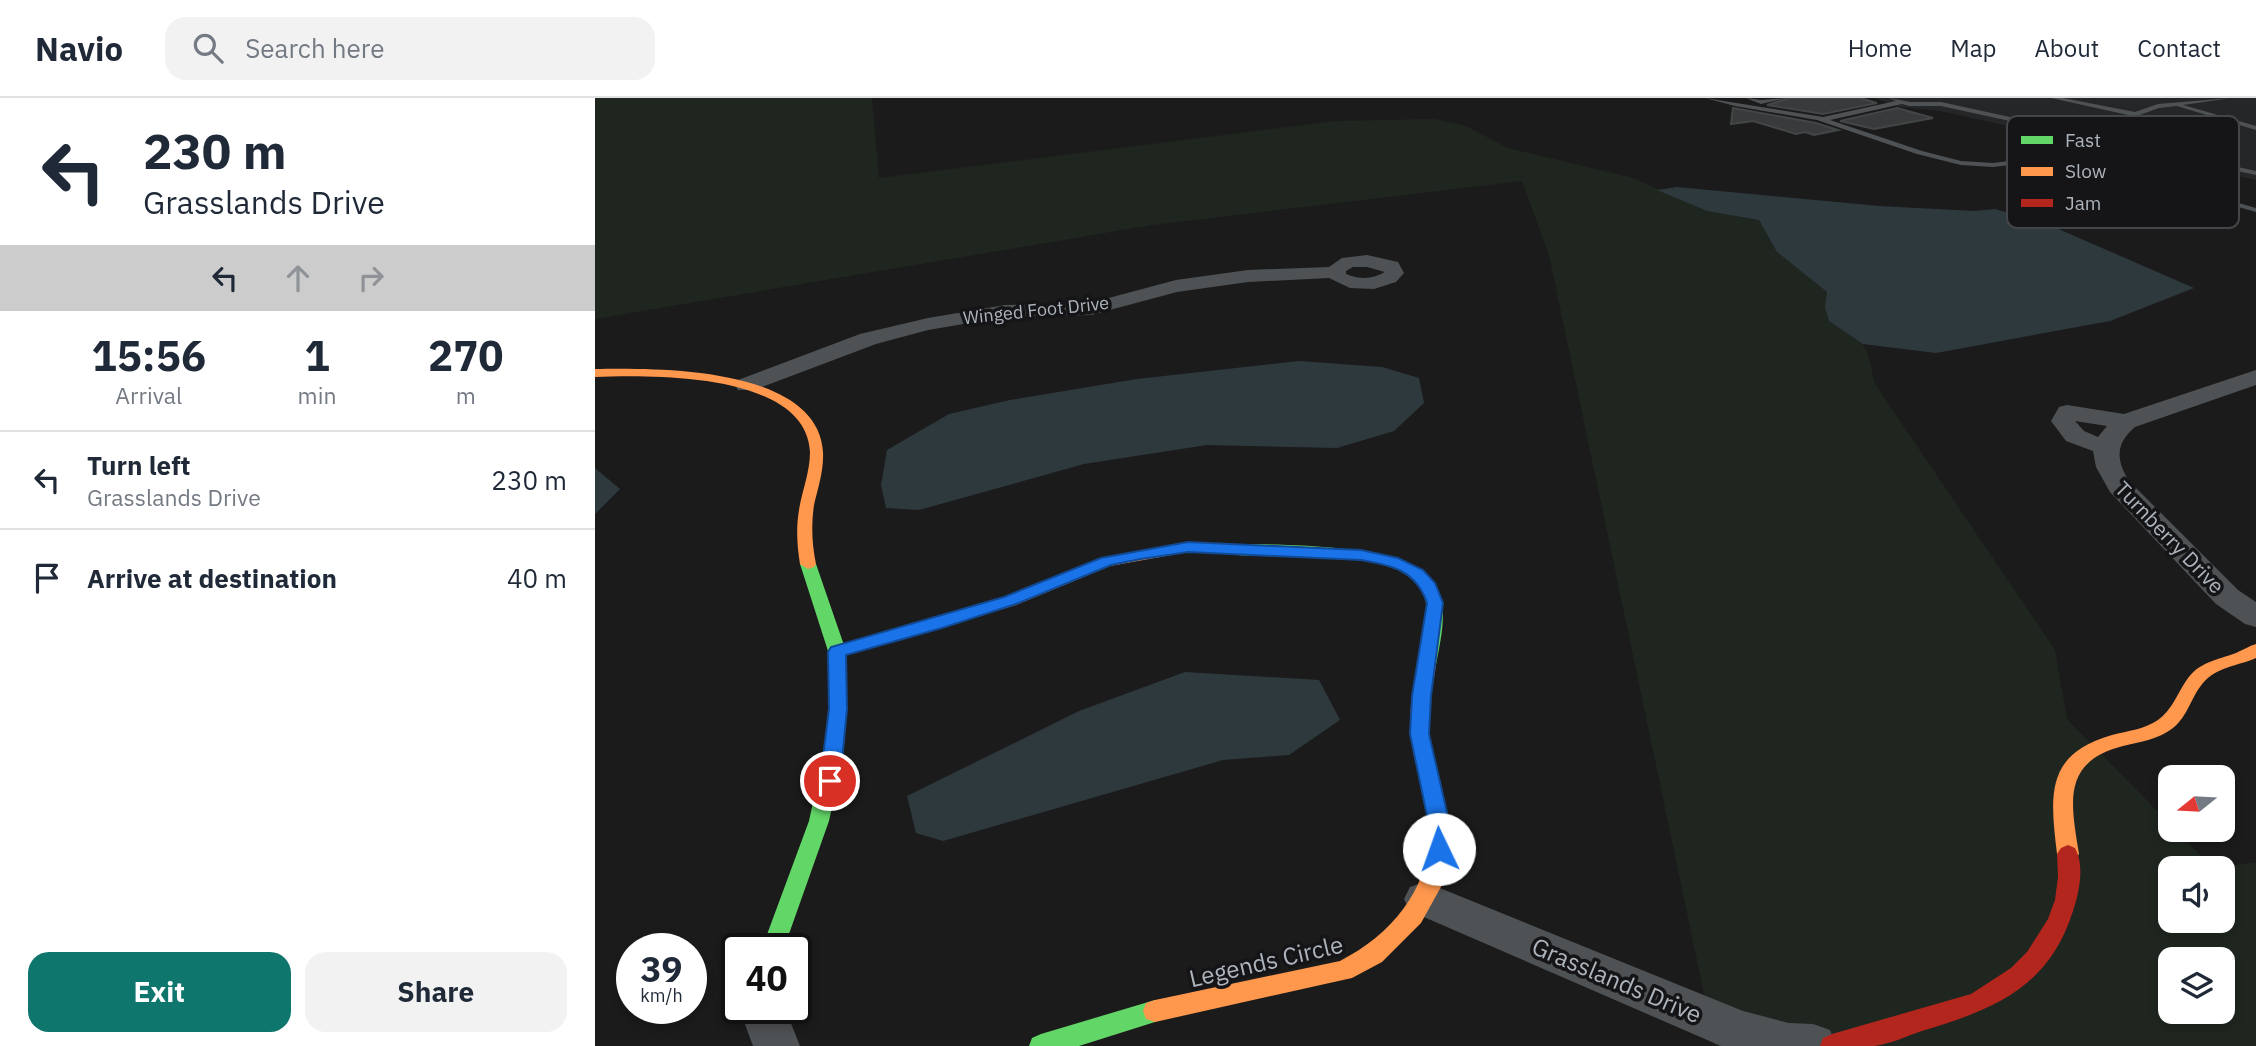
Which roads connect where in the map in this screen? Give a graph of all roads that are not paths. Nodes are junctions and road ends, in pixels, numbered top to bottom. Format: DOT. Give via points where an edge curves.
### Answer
graph roads {
  1 [pos="1708,98"];
  2 [pos="1749,98"];
  3 [pos="1783,98"];
  4 [pos="1892,98"];
  5 [pos="2054,98"];
  6 [pos="2228,98"];
  7 [pos="2207,99"];
  8 [pos="1942,101"];
  9 [pos="1901,102"];
  10 [pos="2174,104"];
  11 [pos="2135,115"];
  12 [pos="2132,116"];
  13 [pos="2215,116"];
  14 [pos="2007,117"];
  15 [pos="1821,119"];
  16 [pos="2239,123"];
  17 [pos="2256,128"];
  18 [pos="2007,163"];
  19 [pos="2239,205"];
  20 [pos="2256,210"];
  21 [pos="1335,272"];
  22 [pos="595,373"];
  23 [pos="2256,377"];
  24 [pos="746,386"];
  25 [pos="2126,422"];
  26 [pos="2105,446"];
  27 [pos="2256,617"];
  28 [pos="2256,650"];
  29 [pos="837,652"];
  30 [pos="1425,899"];
  31 [pos="779,933"];
  32 [pos="766,1024"];
  33 [pos="777,1046"];
  34 [pos="1041,1046"];
  35 [pos="1813,1046"];
  36 [pos="1832,1046"];
  1 -- 15 [label="lane"];
  2 -- 3 [label="lane" via="1761,102"];
  4 -- 9 [label="lane"];
  5 -- 11 [label="lane"];
  6 -- 7 [label="lane"];
  7 -- 10 [label="lane"];
  8 -- 9 [label="lane"];
  8 -- 14 [label="lane"];
  9 -- 15 [label="lane"];
  10 -- 11 [label="lane"];
  10 -- 13 [label="lane"];
  11 -- 12 [label="lane"];
  15 -- 18 [label="lane" via="1965,163"];
  16 -- 17 [label="lane"];
  19 -- 20 [label="lane"];
  21 -- 24 [label="street, Winged Foot Drive" via="1248,276 1176,286 1091,309 1005,311 928,324 868,338"];
  22 -- 24 [label="street" via="664,373"];
  23 -- 25 [label="street"];
  24 -- 29 [label="street" via="771,395 809,425 817,449 807,505 808,569"];
  25 -- 26 [label="street" via="2113,431"];
  25 -- 26 [label="street" via="2067,412 2063,421 2069,434"];
  26 -- 27 [label="street, Turnberry Drive" via="2104,456 2119,486 2227,597"];
  28 -- 36 [label="street" via="2214,665 2196,677 2172,720 2153,731 2099,745 2076,760 2063,781 2059,804 2069,864 2066,901 2055,932 2021,975 1983,999"];
  29 -- 30 [label="street, Legends Circle" via="1010,601 1106,562 1188,547 1361,555 1403,564 1430,586 1435,603 1420,734 1440,830 1437,868"];
  29 -- 31 [label="street" via="838,709 830,781 805,870"];
  30 -- 34 [label="street, Legends Circle" via="1386,945 1346,970 1195,1002"];
  30 -- 35 [label="street, Grasslands Drive" via="1741,1032 1789,1045"];
  32 -- 33 [label="street"];
}
